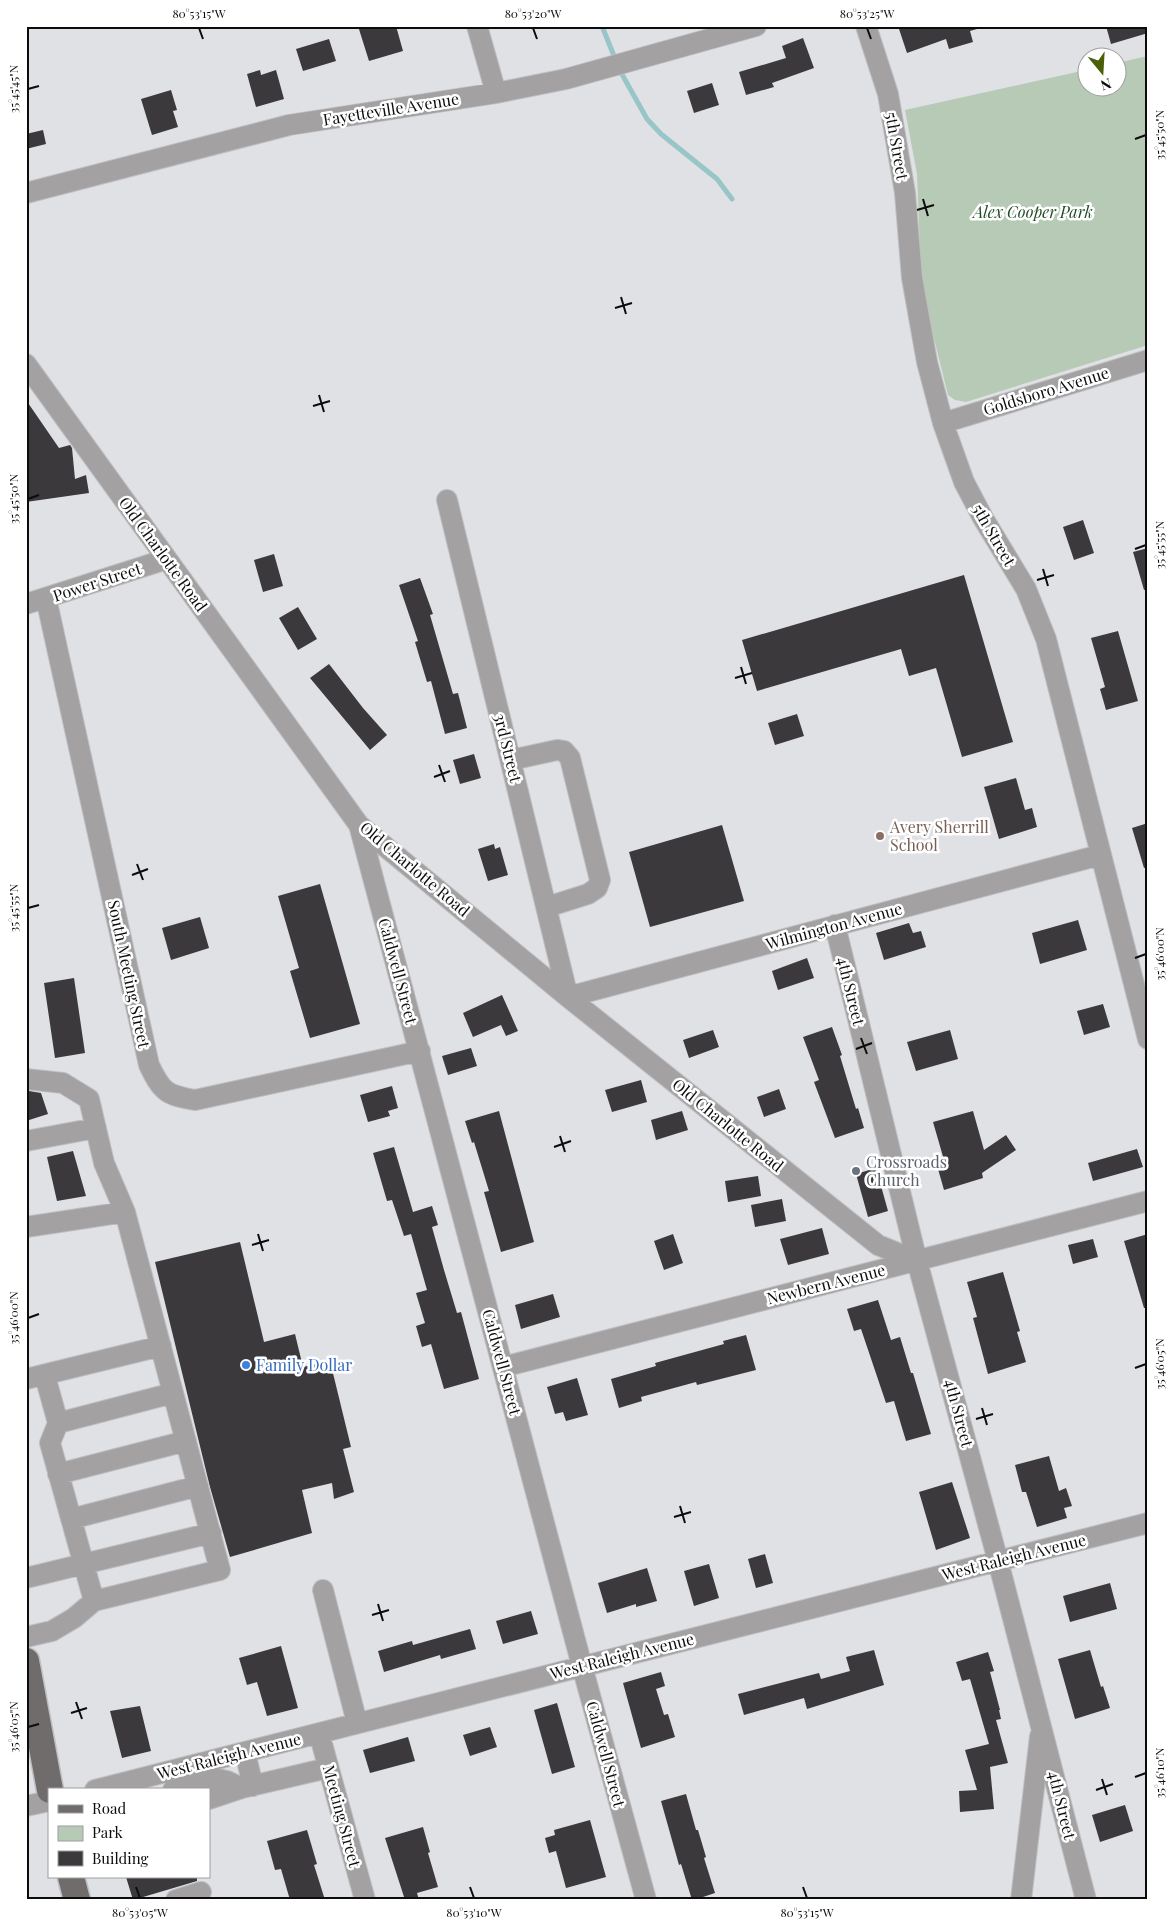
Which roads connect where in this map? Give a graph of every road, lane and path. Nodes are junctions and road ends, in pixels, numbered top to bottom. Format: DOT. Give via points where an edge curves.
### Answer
graph roads {
  1 [pos="477,26"];
  2 [pos="756,26"];
  3 [pos="866,26"];
  4 [pos="496,93"];
  5 [pos="26,194"];
  6 [pos="1148,360"];
  7 [pos="26,364"];
  8 [pos="944,423"];
  9 [pos="447,500"];
  10 [pos="167,559"];
  11 [pos="46,598"];
  12 [pos="26,604"];
  13 [pos="511,760"];
  14 [pos="360,825"];
  15 [pos="1100,855"];
  16 [pos="547,907"];
  17 [pos="835,925"];
  18 [pos="568,997"];
  19 [pos="1148,1040"];
  20 [pos="420,1052"];
  21 [pos="26,1079"];
  22 [pos="96,1128"];
  23 [pos="26,1141"];
  24 [pos="1148,1201"];
  25 [pos="125,1212"];
  26 [pos="26,1227"];
  27 [pos="918,1261"];
  28 [pos="161,1346"];
  29 [pos="503,1367"];
  30 [pos="36,1378"];
  31 [pos="173,1393"];
  32 [pos="58,1423"];
  33 [pos="186,1441"];
  34 [pos="58,1474"];
  35 [pos="198,1486"];
  36 [pos="71,1520"];
  37 [pos="1148,1523"];
  38 [pos="211,1533"];
  39 [pos="998,1561"];
  40 [pos="83,1565"];
  41 [pos="26,1578"];
  42 [pos="323,1590"];
  43 [pos="94,1601"];
  44 [pos="26,1637"];
  45 [pos="26,1661"];
  46 [pos="582,1666"];
  47 [pos="357,1723"];
  48 [pos="1041,1724"];
  49 [pos="319,1733"];
  50 [pos="245,1752"];
  51 [pos="319,1770"];
  52 [pos="190,1785"];
  53 [pos="247,1787"];
  54 [pos="50,1788"];
  55 [pos="107,1788"];
  56 [pos="48,1801"];
  57 [pos="26,1806"];
  58 [pos="72,1878"];
  59 [pos="201,1892"];
  60 [pos="77,1900"];
  61 [pos="176,1900"];
  62 [pos="365,1900"];
  63 [pos="646,1900"];
  64 [pos="1021,1900"];
  65 [pos="1086,1900"];
  1 -- 4 [label="street"];
  2 -- 4 [label="street, Fayetteville Avenue" via="566,79"];
  3 -- 8 [label="street, 5th Street" via="888,94 906,193 912,278 927,362"];
  4 -- 5 [label="street, Fayetteville Avenue" via="289,125"];
  6 -- 8 [label="street, Goldsboro Avenue"];
  7 -- 10 [label="street, Old Charlotte Road"];
  8 -- 15 [label="street, 5th Street" via="964,482 1026,589 1046,639"];
  9 -- 13 [label="street, 3rd Street"];
  10 -- 11 [label="street, Power Street"];
  10 -- 14 [label="street, Old Charlotte Road"];
  11 -- 12 [label="street, Power Street"];
  11 -- 20 [label="street, South Meeting Street" via="150,1065 158,1084 175,1096 196,1100"];
  13 -- 16 [label="street, 3rd Street"];
  13 -- 16 [label="street" via="557,750 564,751 570,758 600,880 597,888 588,894"];
  14 -- 18 [label="street, Old Charlotte Road"];
  14 -- 20 [label="street, Caldwell Street"];
  15 -- 17 [label="street, Wilmington Avenue"];
  15 -- 19 [label="street, 5th Street"];
  16 -- 18 [label="street, 3rd Street"];
  17 -- 18 [label="street, Wilmington Avenue"];
  17 -- 27 [label="street, 4th Street"];
  18 -- 27 [label="street, Old Charlotte Road" via="878,1245"];
  20 -- 29 [label="street, Caldwell Street"];
  21 -- 22 [label="street" via="63,1083 89,1099"];
  22 -- 23 [label="street"];
  22 -- 25 [label="street" via="104,1163"];
  24 -- 27 [label="street, Newbern Avenue"];
  25 -- 26 [label="street"];
  25 -- 28 [label="street"];
  27 -- 29 [label="street, Newbern Avenue"];
  27 -- 39 [label="street, 4th Street"];
  28 -- 30 [label="street"];
  28 -- 31 [label="street"];
  29 -- 46 [label="street, Caldwell Street"];
  30 -- 32 [label="street"];
  31 -- 32 [label="street"];
  31 -- 33 [label="street"];
  32 -- 34 [label="street" via="50,1443"];
  33 -- 34 [label="street"];
  33 -- 35 [label="street"];
  34 -- 36 [label="street"];
  35 -- 36 [label="street"];
  35 -- 38 [label="street"];
  36 -- 40 [label="street"];
  37 -- 39 [label="street, West Raleigh Avenue"];
  38 -- 40 [label="street"];
  38 -- 43 [label="street" via="220,1570"];
  39 -- 46 [label="street, West Raleigh Avenue"];
  39 -- 48 [label="street, 4th Street"];
  40 -- 41 [label="street"];
  40 -- 43 [label="street"];
  42 -- 47 [label="street"];
  43 -- 44 [label="street" via="52,1631"];
  45 -- 54 [label="main road"];
  46 -- 47 [label="street, West Raleigh Avenue"];
  46 -- 63 [label="street, Caldwell Street"];
  47 -- 49 [label="street, West Raleigh Avenue"];
  48 -- 64 [label="street"];
  48 -- 65 [label="street, 4th Street"];
  49 -- 50 [label="street, West Raleigh Avenue"];
  49 -- 51 [label="street, Meeting Street"];
  50 -- 52 [label="street, West Raleigh Avenue"];
  50 -- 53 [label="street"];
  51 -- 53 [label="street"];
  51 -- 62 [label="street, Meeting Street"];
  52 -- 53 [label="street" via="218,1779"];
  52 -- 55 [label="street, West Raleigh Avenue"];
  56 -- 57 [label="street"];
  58 -- 60 [label="main road"];
  59 -- 61 [label="street"];
}
